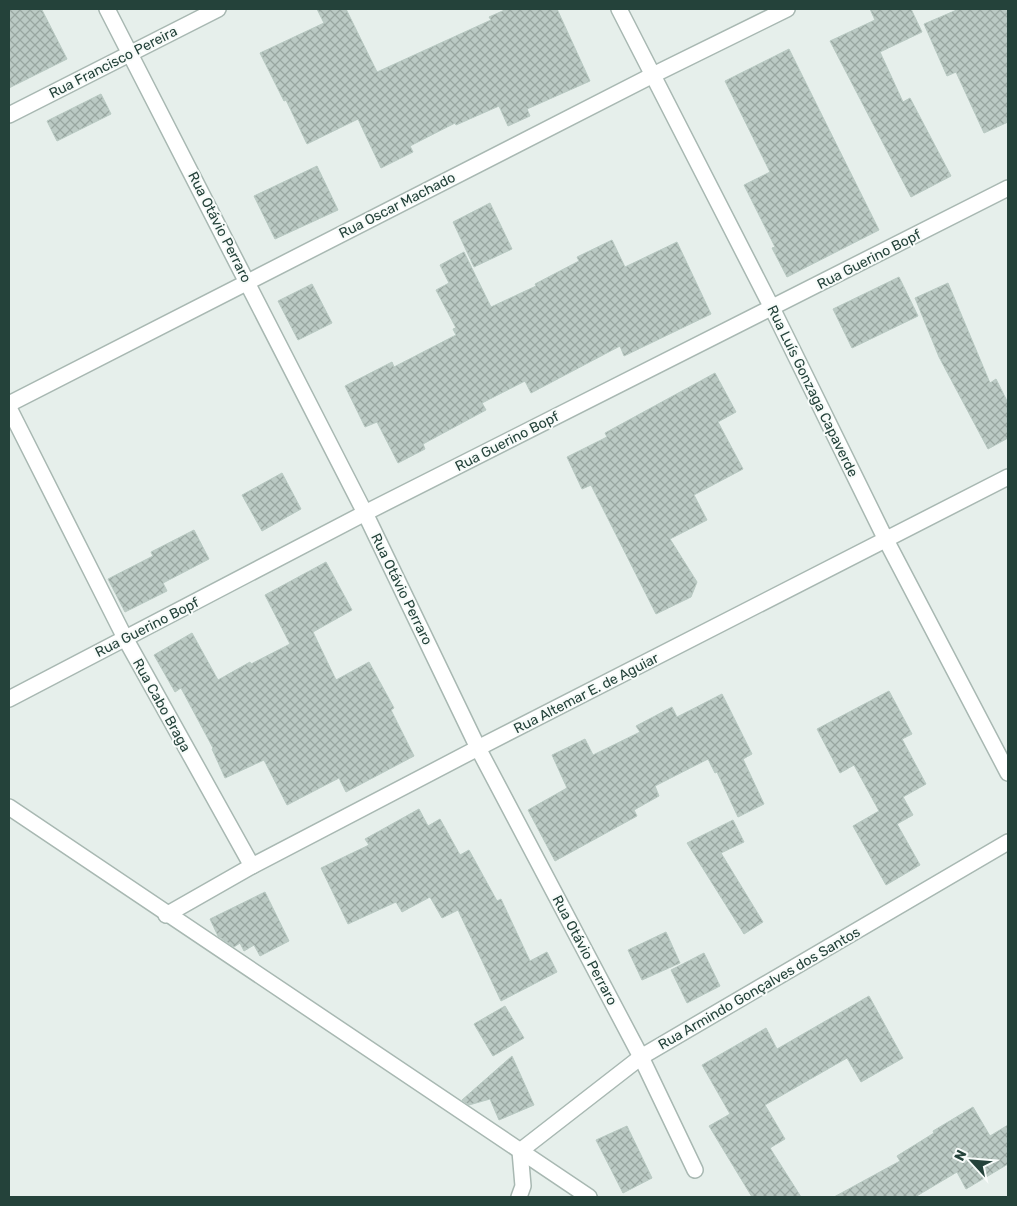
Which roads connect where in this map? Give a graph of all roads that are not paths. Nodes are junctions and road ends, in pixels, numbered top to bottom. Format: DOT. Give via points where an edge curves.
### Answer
graph roads {
  1 [pos="107,9"];
  2 [pos="218,9"];
  3 [pos="619,9"];
  4 [pos="787,9"];
  5 [pos="130,54"];
  6 [pos="653,75"];
  7 [pos="9,115"];
  8 [pos="1008,188"];
  9 [pos="248,281"];
  10 [pos="772,308"];
  11 [pos="9,404"];
  12 [pos="9,408"];
  13 [pos="1008,477"];
  14 [pos="366,513"];
  15 [pos="886,540"];
  16 [pos="124,638"];
  17 [pos="9,699"];
  18 [pos="478,748"];
  19 [pos="1008,773"];
  20 [pos="9,808"];
  21 [pos="1008,842"];
  22 [pos="252,866"];
  23 [pos="166,914"];
  24 [pos="641,1057"];
  25 [pos="520,1151"];
  26 [pos="695,1170"];
  27 [pos="519,1197"];
  28 [pos="589,1197"];
  1 -- 5 [label="street, Rua Otávio Perraro"];
  2 -- 5 [label="street, Rua Francisco Pereira"];
  3 -- 6 [label="street, Rua Luís Gonzaga Capaverde"];
  4 -- 6 [label="street, Rua Oscar Machado"];
  5 -- 7 [label="street, Rua Francisco Pereira"];
  5 -- 9 [label="street, Rua Otávio Perraro"];
  6 -- 9 [label="street, Rua Oscar Machado"];
  6 -- 10 [label="street, Rua Luís Gonzaga Capaverde"];
  8 -- 10 [label="street, Rua Guerino Bopf"];
  9 -- 11 [label="street, Rua Oscar Machado"];
  9 -- 14 [label="street, Rua Otávio Perraro"];
  10 -- 14 [label="street, Rua Guerino Bopf"];
  10 -- 15 [label="street, Rua Luís Gonzaga Capaverde"];
  12 -- 16 [label="street, Rua Cabo Braga"];
  13 -- 15 [label="street, Rua Altemar E. de Aguiar"];
  14 -- 16 [label="street, Rua Guerino Bopf"];
  14 -- 18 [label="street, Rua Otávio Perraro"];
  15 -- 18 [label="street, Rua Altemar E. de Aguiar"];
  15 -- 19 [label="street, Rua Luís Gonzaga Capaverde"];
  16 -- 17 [label="street, Rua Guerino Bopf"];
  16 -- 22 [label="street, Rua Cabo Braga"];
  18 -- 22 [label="street, Rua Altemar E. de Aguiar"];
  18 -- 24 [label="street, Rua Otávio Perraro"];
  20 -- 23 [label="street"];
  21 -- 24 [label="street, Rua Armindo Gonçalves dos Santos"];
  22 -- 23 [label="street, Rua Altemar E. de Aguiar"];
  23 -- 25 [label="street"];
  24 -- 25 [label="street, Rua Armindo Gonçalves dos Santos"];
  24 -- 26 [label="street, Rua Otávio Perraro"];
  25 -- 27 [label="street" via="523,1186"];
  25 -- 28 [label="street"];
}
